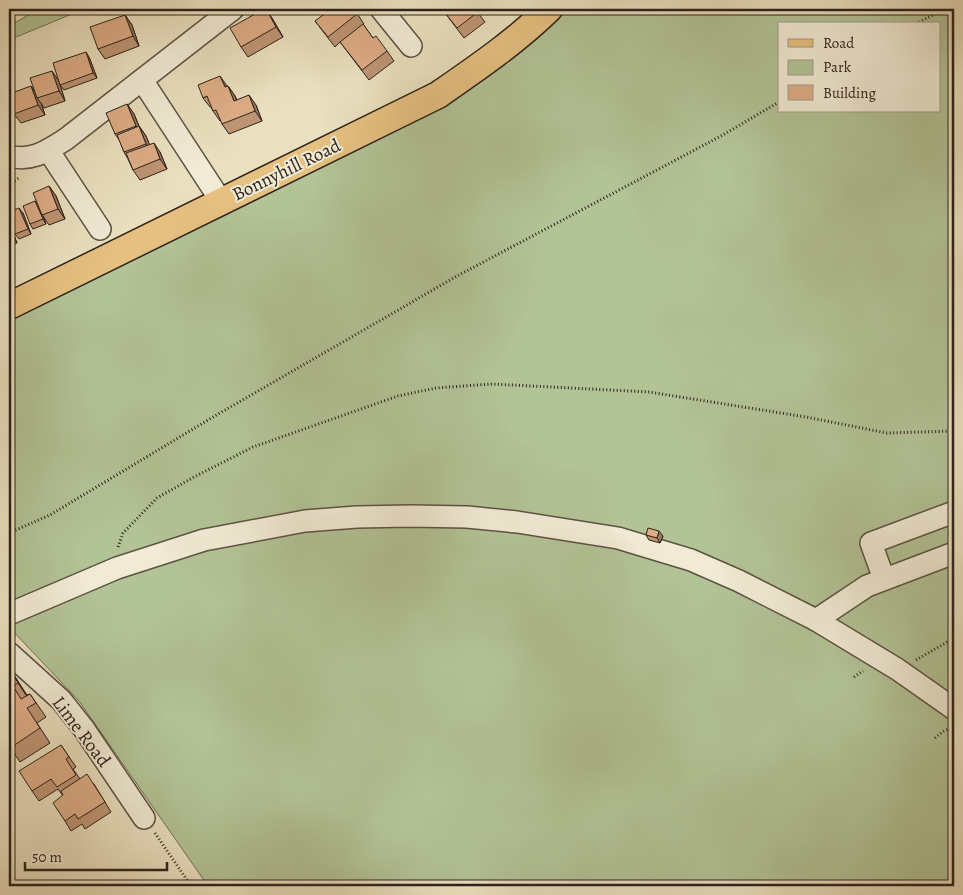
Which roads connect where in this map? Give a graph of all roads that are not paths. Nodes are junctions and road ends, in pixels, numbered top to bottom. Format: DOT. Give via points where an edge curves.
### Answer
graph roads {
  1 [pos="233,9"];
  2 [pos="381,9"];
  3 [pos="549,9"];
  4 [pos="410,46"];
  5 [pos="142,80"];
  6 [pos="48,150"];
  7 [pos="9,156"];
  8 [pos="221,201"];
  9 [pos="100,228"];
  10 [pos="9,306"];
  11 [pos="954,512"];
  12 [pos="954,553"];
  13 [pos="884,580"];
  14 [pos="9,614"];
  15 [pos="816,620"];
  16 [pos="11,659"];
  17 [pos="954,709"];
  18 [pos="144,818"];
  1 -- 5 [label="street"];
  2 -- 4 [label="street"];
  3 -- 8 [label="main road, Bonnyhill Road" via="491,58 438,95"];
  5 -- 6 [label="street"];
  5 -- 8 [label="street"];
  6 -- 7 [label="street" via="40,155"];
  6 -- 9 [label="street"];
  8 -- 10 [label="main road, Bonnyhill Road"];
  11 -- 13 [label="street" via="871,543"];
  12 -- 13 [label="street"];
  13 -- 15 [label="street" via="868,586"];
  14 -- 15 [label="street" via="115,568 204,540 305,521 411,516 517,522 618,538 691,560"];
  15 -- 17 [label="street" via="897,669"];
  16 -- 18 [label="street, Lime Road" via="62,700"];
}
